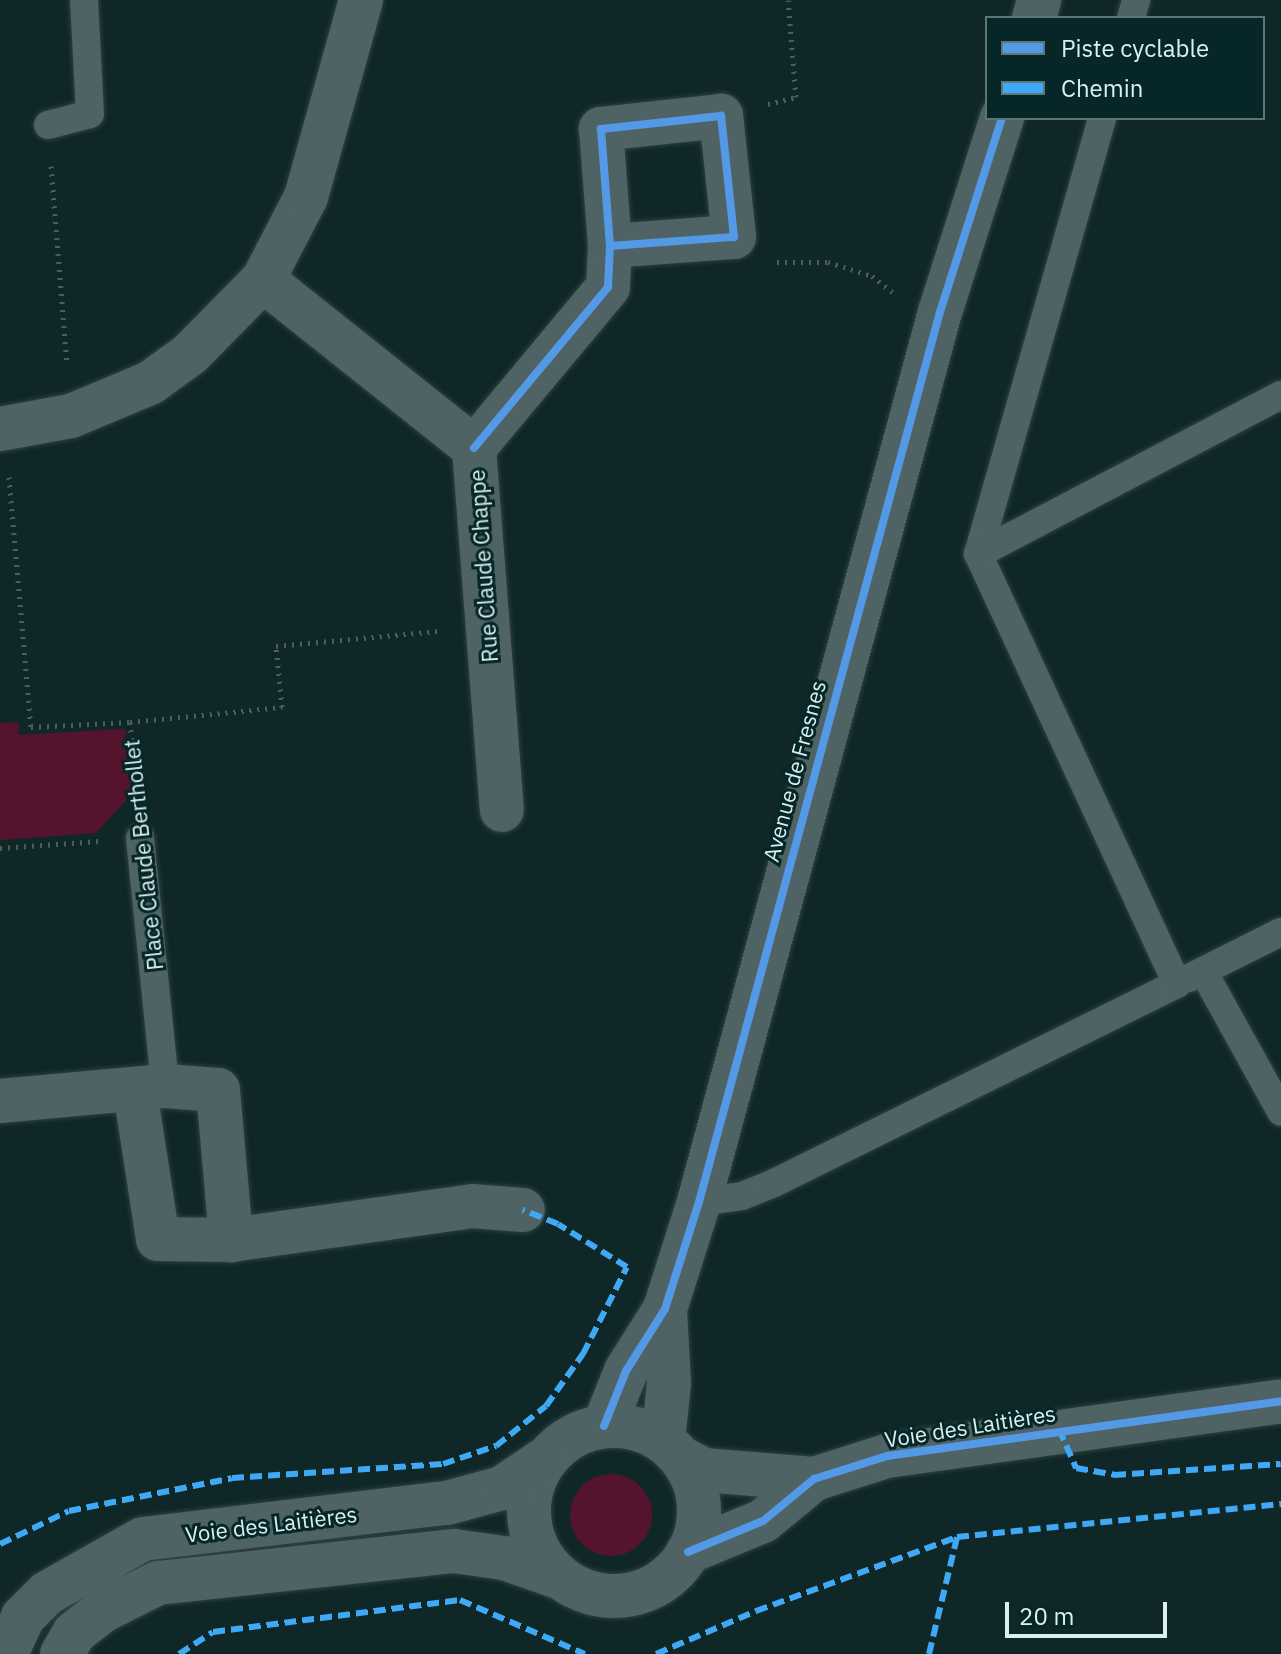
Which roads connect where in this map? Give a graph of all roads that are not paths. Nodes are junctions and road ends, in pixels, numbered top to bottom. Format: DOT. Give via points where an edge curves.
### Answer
graph roads {
  1 [pos="84,0"];
  2 [pos="361,0"];
  3 [pos="1001,120"];
  4 [pos="1101,120"];
  5 [pos="48,125"];
  6 [pos="610,246"];
  7 [pos="263,280"];
  8 [pos="1281,395"];
  9 [pos="2,429"];
  10 [pos="474,448"];
  11 [pos="978,554"];
  12 [pos="502,810"];
  13 [pos="140,838"];
  14 [pos="1281,932"];
  15 [pos="1203,971"];
  16 [pos="1177,984"];
  17 [pos="150,1089"];
  18 [pos="0,1101"];
  19 [pos="1281,1112"];
  20 [pos="699,1202"];
  21 [pos="523,1210"];
  22 [pos="231,1240"];
  23 [pos="665,1309"];
  24 [pos="1281,1401"];
  25 [pos="604,1426"];
  26 [pos="673,1450"];
  27 [pos="545,1459"];
  28 [pos="814,1479"];
  29 [pos="688,1552"];
  30 [pos="561,1578"];
  31 [pos="68,1643"];
  32 [pos="6,1654"];
  1 -- 5 [label="lane" via="90,114"];
  2 -- 7 [label="street" via="306,197"];
  3 -- 20 [label="street, Avenue de Fresnes" via="940,312"];
  4 -- 11 [label="lane"];
  6 -- 6 [label="street" via="734,237 721,116 601,129"];
  6 -- 10 [label="street" via="608,287"];
  7 -- 9 [label="street" via="190,354 150,383 71,416"];
  7 -- 10 [label="street, Rue Claude Chappe"];
  8 -- 11 [label="lane"];
  10 -- 12 [label="street, Rue Claude Chappe"];
  11 -- 16 [label="lane"];
  13 -- 17 [label="lane, Place Claude Berthollet"];
  14 -- 15 [label="lane"];
  15 -- 16 [label="lane"];
  15 -- 19 [label="lane"];
  16 -- 20 [label="lane" via="774,1183 742,1196"];
  17 -- 18 [label="street"];
  17 -- 22 [label="street" via="218,1090"];
  17 -- 22 [label="street" via="158,1239"];
  20 -- 23 [label="street, Avenue de Fresnes"];
  21 -- 22 [label="street" via="472,1206"];
  23 -- 25 [label="street, Avenue de Fresnes" via="626,1371"];
  23 -- 26 [label="street, Avenue de Fresnes"];
  24 -- 28 [label="street, Voie des Laitières" via="887,1456"];
  25 -- 26 [label="street" via="638,1429"];
  25 -- 27 [label="street" via="571,1436"];
  26 -- 28 [label="street, Voie des Laitières" via="704,1470"];
  26 -- 29 [label="street" via="698,1492 701,1517"];
  27 -- 30 [label="street" via="531,1488 529,1522 539,1553"];
  27 -- 32 [label="street, Voie des Laitières" via="502,1488 447,1503 143,1539 47,1593 23,1617"];
  28 -- 29 [label="street, Voie des Laitières" via="763,1521"];
  29 -- 30 [label="street" via="678,1569 652,1588 621,1597 589,1594"];
  30 -- 31 [label="street, Voie des Laitières" via="504,1558 454,1551 158,1583 102,1611"];
}
